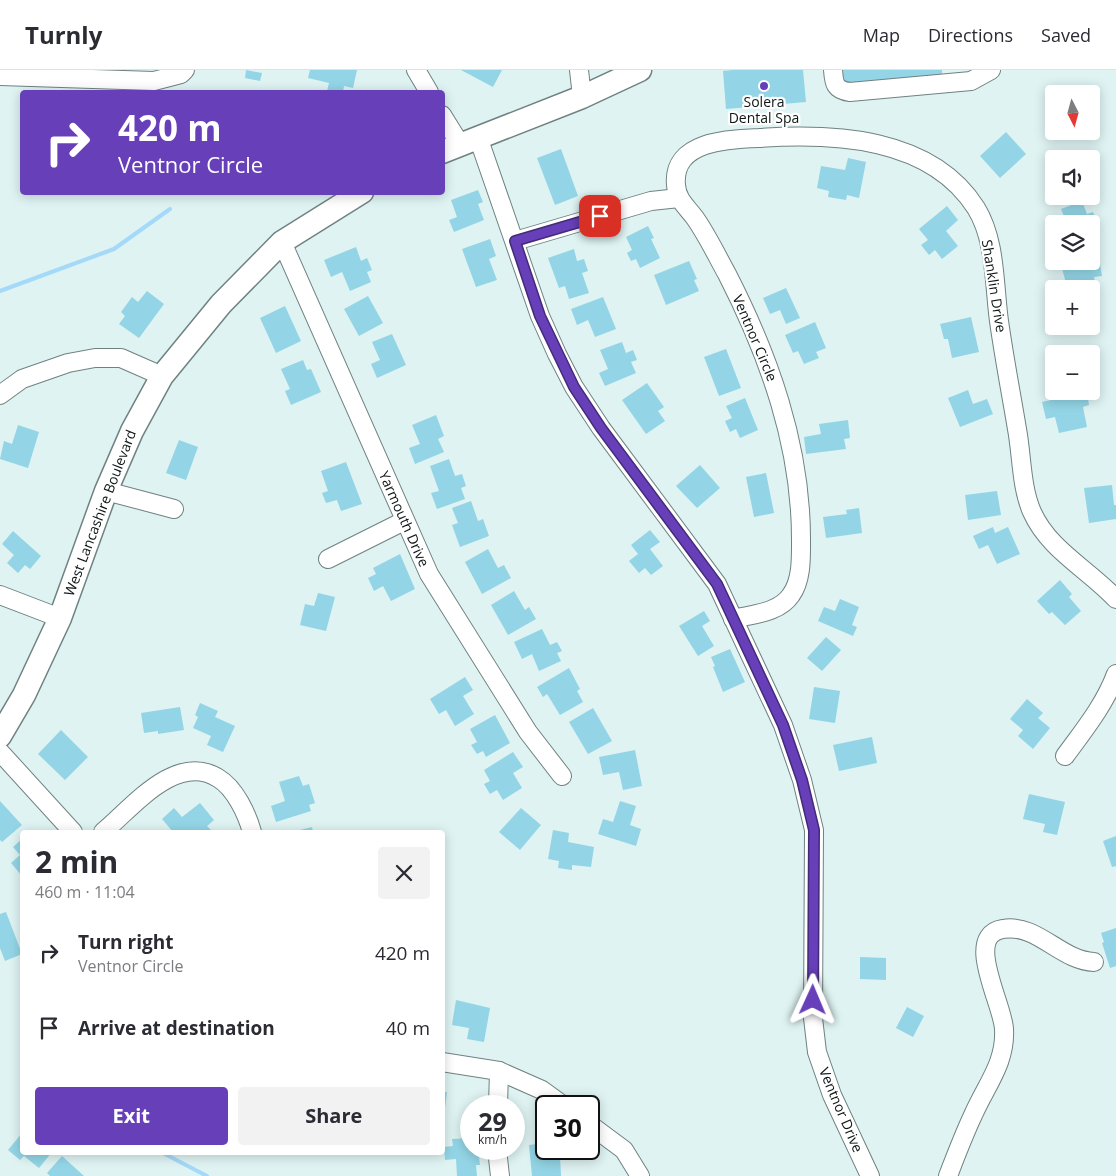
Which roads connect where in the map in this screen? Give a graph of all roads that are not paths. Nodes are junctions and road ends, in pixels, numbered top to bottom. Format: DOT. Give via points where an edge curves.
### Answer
graph roads {
  1 [pos="185,70"];
  2 [pos="416,70"];
  3 [pos="579,70"];
  4 [pos="640,70"];
  5 [pos="832,70"];
  6 [pos="991,70"];
  7 [pos="0,76"];
  8 [pos="428,90"];
  9 [pos="582,97"];
  10 [pos="445,120"];
  11 [pos="460,145"];
  12 [pos="357,195"];
  13 [pos="679,198"];
  14 [pos="515,241"];
  15 [pos="282,242"];
  16 [pos="162,376"];
  17 [pos="0,395"];
  18 [pos="106,491"];
  19 [pos="174,509"];
  20 [pos="404,522"];
  21 [pos="328,559"];
  22 [pos="0,596"];
  23 [pos="1116,599"];
  24 [pos="60,618"];
  25 [pos="733,619"];
  26 [pos="1116,674"];
  27 [pos="0,736"];
  28 [pos="0,752"];
  29 [pos="1066,756"];
  30 [pos="562,776"];
  31 [pos="70,830"];
  32 [pos="105,830"];
  33 [pos="251,830"];
  34 [pos="1094,962"];
  35 [pos="445,1062"];
  36 [pos="499,1071"];
  37 [pos="498,1095"];
  38 [pos="549,1095"];
  39 [pos="600,1132"];
  40 [pos="498,1160"];
  41 [pos="500,1176"];
  42 [pos="640,1176"];
  43 [pos="870,1176"];
  44 [pos="948,1176"];
  1 -- 7 [label="street" via="154,81"];
  2 -- 8 [label="street"];
  3 -- 9 [label="street"];
  4 -- 9 [label="main road"];
  5 -- 6 [label="street" via="834,85 839,90 850,92 971,81"];
  9 -- 11 [label="main road"];
  10 -- 11 [label="street, Ventnor Drive"];
  11 -- 14 [label="street, Ventnor Drive"];
  12 -- 15 [label="main road, West Lancashire Boulevard"];
  13 -- 14 [label="street" via="651,201"];
  13 -- 23 [label="street, Shanklin Drive" via="676,183 682,158 693,150 726,139 798,136 851,139 911,156 954,182 976,208 988,240 1030,508 1050,542"];
  13 -- 25 [label="street, Ventnor Circle" via="696,219 757,337 782,408 796,480 801,523 796,587 782,605"];
  14 -- 25 [label="street, Ventnor Drive" via="540,316 574,387 717,584"];
  15 -- 16 [label="main road, West Lancashire Boulevard" via="221,304"];
  15 -- 20 [label="street, Yarmouth Drive"];
  16 -- 17 [label="street" via="121,358 95,358 37,373 22,379"];
  16 -- 18 [label="main road, West Lancashire Boulevard" via="132,431"];
  18 -- 19 [label="street"];
  18 -- 24 [label="main road, West Lancashire Boulevard"];
  20 -- 21 [label="street"];
  20 -- 30 [label="street, Yarmouth Drive" via="429,574 528,732"];
  22 -- 24 [label="street"];
  24 -- 27 [label="main road, West Lancashire Boulevard" via="24,695"];
  25 -- 43 [label="street, Ventnor Drive" via="783,725 802,780 814,830 813,1018 817,1052 832,1095"];
  26 -- 29 [label="street" via="1094,715"];
  28 -- 31 [label="street"];
  32 -- 33 [label="street" via="152,789 173,775 191,770 206,771 226,783 237,798"];
  34 -- 44 [label="street" via="1076,960 1026,931 1013,928 994,931 986,939 984,956 1002,1014 1004,1050 974,1111"];
  35 -- 36 [label="street"];
  36 -- 37 [label="street"];
  36 -- 38 [label="street"];
  39 -- 42 [label="street" via="624,1150"];
  40 -- 41 [label="street"];
}
